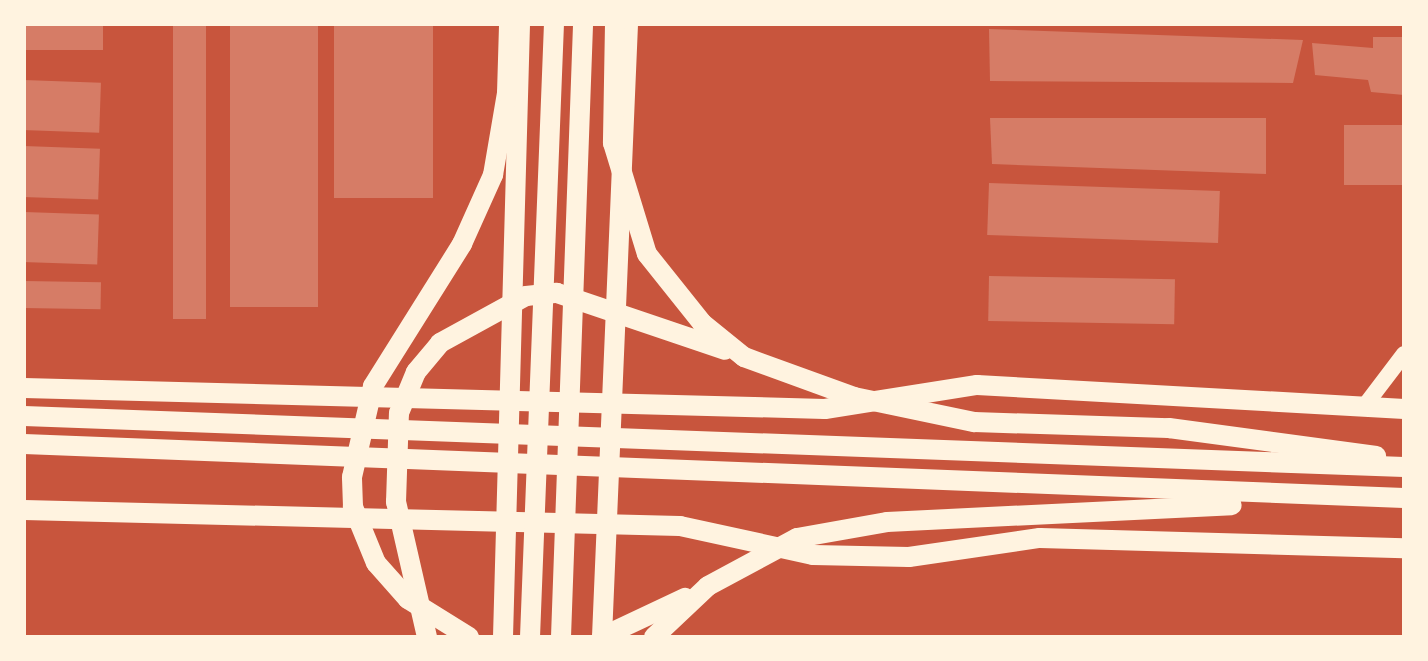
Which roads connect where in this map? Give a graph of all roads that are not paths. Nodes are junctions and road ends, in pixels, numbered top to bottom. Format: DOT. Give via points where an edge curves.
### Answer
graph roads {
  1 [pos="509,24"];
  2 [pos="520,24"];
  3 [pos="554,24"];
  4 [pos="583,24"];
  5 [pos="615,24"];
  6 [pos="628,24"];
  7 [pos="1404,354"];
  8 [pos="744,357"];
  9 [pos="24,388"];
  10 [pos="611,401"];
  11 [pos="507,405"];
  12 [pos="1363,408"];
  13 [pos="1404,409"];
  14 [pos="24,416"];
  15 [pos="24,444"];
  16 [pos="1404,459"];
  17 [pos="1404,467"];
  18 [pos="1404,498"];
  19 [pos="1363,499"];
  20 [pos="24,510"];
  21 [pos="508,520"];
  22 [pos="607,524"];
  23 [pos="1404,548"];
  24 [pos="708,586"];
  25 [pos="427,637"];
  26 [pos="469,637"];
  27 [pos="503,637"];
  28 [pos="530,637"];
  29 [pos="561,637"];
  30 [pos="602,637"];
  31 [pos="654,637"];
  1 -- 26 [label="main road" via="507,93 493,175 462,244 373,386 352,477 353,507 376,563 408,599"];
  2 -- 11 [label="main road"];
  3 -- 28 [label="main road"];
  4 -- 29 [label="main road"];
  5 -- 8 [label="main road" via="613,143 647,254 702,323"];
  6 -- 10 [label="main road"];
  7 -- 12 [label="main road"];
  8 -- 16 [label="main road" via="854,397 974,422 1169,428"];
  8 -- 25 [label="main road" via="557,293 526,296 440,343 416,372 399,413 396,502"];
  9 -- 11 [label="main road"];
  10 -- 11 [label="main road"];
  10 -- 12 [label="main road" via="825,409 977,385"];
  10 -- 22 [label="main road"];
  11 -- 21 [label="main road"];
  12 -- 13 [label="main road"];
  14 -- 17 [label="main road"];
  15 -- 19 [label="main road"];
  18 -- 19 [label="main road"];
  19 -- 24 [label="main road" via="887,522 797,538"];
  20 -- 21 [label="main road"];
  21 -- 22 [label="main road"];
  21 -- 27 [label="main road"];
  22 -- 23 [label="main road" via="680,526 813,555 909,557 1040,538"];
  22 -- 30 [label="main road"];
  24 -- 30 [label="main road"];
  24 -- 31 [label="main road"];
}
